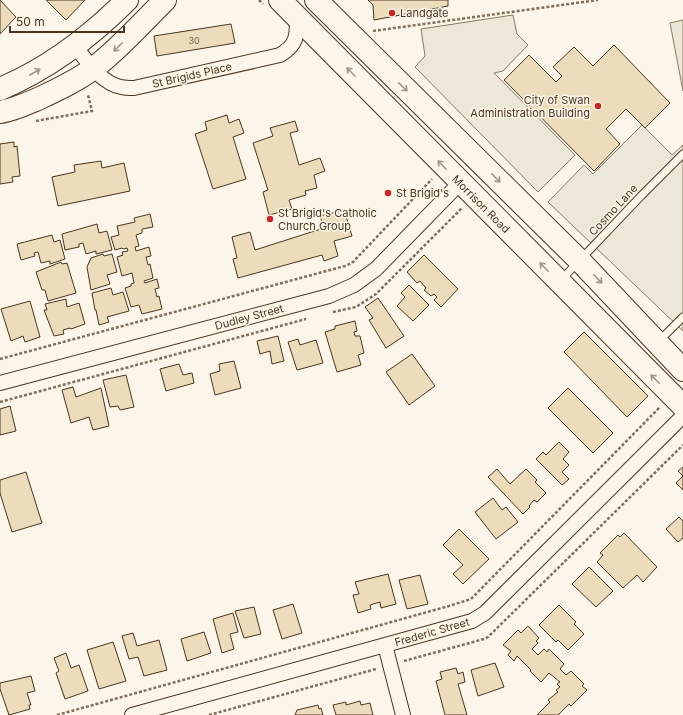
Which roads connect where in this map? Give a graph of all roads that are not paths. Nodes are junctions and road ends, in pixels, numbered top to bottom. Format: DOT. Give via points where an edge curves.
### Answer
graph roads {
  1 [pos="127,0"];
  2 [pos="165,0"];
  3 [pos="280,0"];
  4 [pos="316,0"];
  5 [pos="297,18"];
  6 [pos="75,46"];
  7 [pos="94,79"];
  8 [pos="0,89"];
  9 [pos="1,109"];
  10 [pos="683,154"];
  11 [pos="460,183"];
  12 [pos="580,261"];
  13 [pos="559,282"];
  14 [pos="683,317"];
  15 [pos="658,343"];
  16 [pos="683,370"];
  17 [pos="0,383"];
  18 [pos="674,404"];
  19 [pos="683,416"];
  20 [pos="385,645"];
  21 [pos="132,715"];
  22 [pos="403,715"];
  1 -- 6 [label="main road"];
  2 -- 7 [label="main road, one-way" via="112,53"];
  3 -- 5 [label="main road, Morrison Road"];
  4 -- 12 [label="main road, one-way"];
  5 -- 7 [label="street, St Brigids Place" via="295,40 290,49 280,55 134,88"];
  11 -- 5 [label="main road, Morrison Road, one-way"];
  6 -- 7 [label="street, St Brigids Place"];
  8 -- 6 [label="main road, one-way" via="26,77"];
  7 -- 9 [label="main road" via="73,82 28,103"];
  10 -- 12 [label="lane, Cosmo Lane"];
  13 -- 11 [label="main road, Morrison Road, one-way"];
  11 -- 17 [label="street, Dudley Street" via="376,269 354,285 330,296"];
  12 -- 13 [label="lane, Cosmo Lane"];
  12 -- 15 [label="main road, one-way"];
  18 -- 13 [label="main road, Morrison Road, one-way"];
  14 -- 15 [label="lane"];
  15 -- 16 [label="main road"];
  19 -- 20 [label="street, Frederic Street" via="485,613 472,621"];
  20 -- 21 [label="street, Frederic Street"];
  20 -- 22 [label="street"];
}
